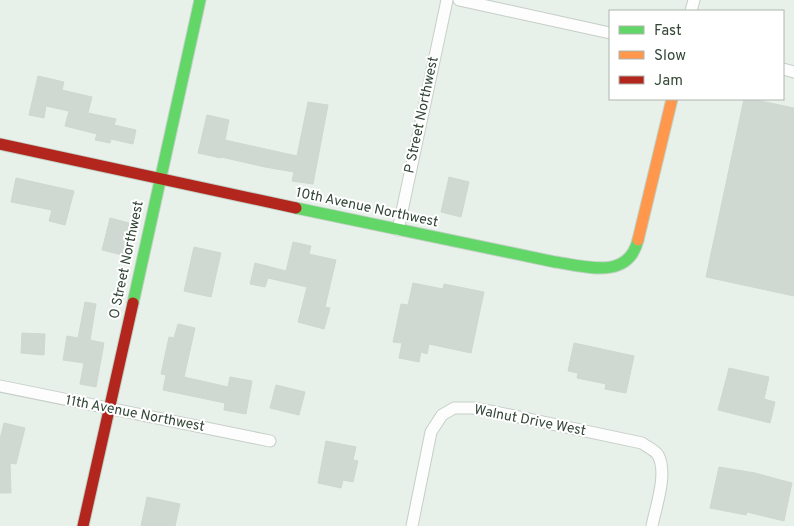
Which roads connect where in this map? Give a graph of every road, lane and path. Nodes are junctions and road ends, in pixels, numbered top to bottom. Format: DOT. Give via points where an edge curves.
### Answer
graph roads {
  1 [pos="200,0"];
  2 [pos="447,0"];
  3 [pos="460,0"];
  4 [pos="609,32"];
  5 [pos="672,100"];
  6 [pos="0,144"];
  7 [pos="160,179"];
  8 [pos="398,230"];
  9 [pos="0,386"];
  10 [pos="109,409"];
  11 [pos="270,441"];
  12 [pos="83,526"];
  13 [pos="412,526"];
  14 [pos="652,526"];
  1 -- 7 [label="street, O Street Northwest"];
  2 -- 8 [label="street, P Street Northwest"];
  3 -- 4 [label="street"];
  5 -- 8 [label="street, 10th Avenue Northwest" via="637,244 622,264 596,268 556,262"];
  6 -- 7 [label="street, 10th Avenue Northwest"];
  7 -- 8 [label="street, 10th Avenue Northwest"];
  7 -- 10 [label="street, O Street Northwest"];
  9 -- 10 [label="street, 11th Avenue Northwest"];
  10 -- 11 [label="street, 11th Avenue Northwest"];
  10 -- 12 [label="street, O Street Northwest"];
  13 -- 14 [label="street, Walnut Drive West" via="431,432 442,415 454,408 473,408 642,443 657,453 661,464 662,479"];
}
